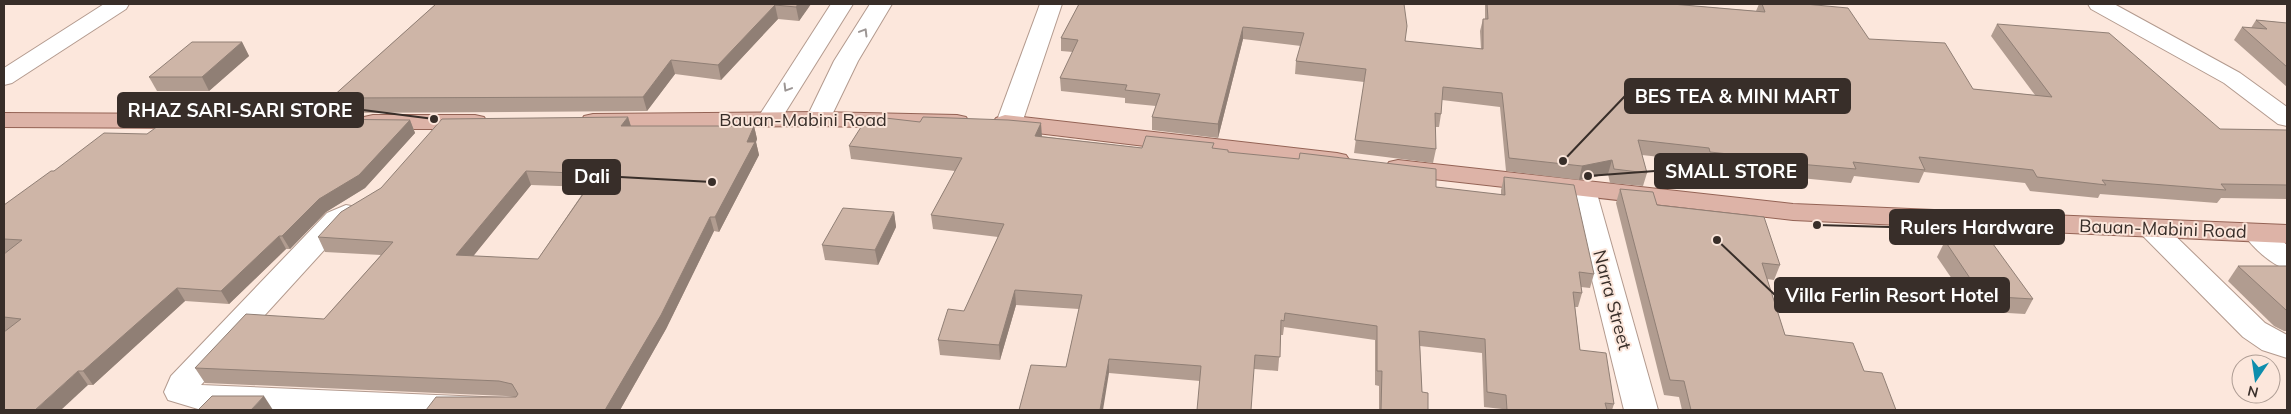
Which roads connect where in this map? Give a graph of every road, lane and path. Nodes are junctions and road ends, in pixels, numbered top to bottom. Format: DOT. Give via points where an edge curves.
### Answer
graph roads {
  1 [pos="118,4"];
  2 [pos="842,4"];
  3 [pos="881,4"];
  4 [pos="1051,4"];
  5 [pos="2098,4"];
  6 [pos="4,78"];
  7 [pos="818,118"];
  8 [pos="768,119"];
  9 [pos="2287,119"];
  10 [pos="4,120"];
  11 [pos="570,121"];
  12 [pos="222,122"];
  13 [pos="351,122"];
  14 [pos="500,122"];
  15 [pos="440,123"];
  16 [pos="1009,123"];
  17 [pos="414,152"];
  18 [pos="1583,190"];
  19 [pos="368,200"];
  20 [pos="2152,230"];
  21 [pos="2257,233"];
  22 [pos="2287,234"];
  23 [pos="2287,260"];
  24 [pos="2287,347"];
  25 [pos="506,410"];
  26 [pos="1641,410"];
  1 -- 6 [label="street"];
  2 -- 8 [label="street, one-way"];
  7 -- 3 [label="street, one-way" via="846,61"];
  4 -- 16 [label="street"];
  5 -- 9 [label="street" via="2232,78"];
  7 -- 8 [label="main road, Bauan-Mabini Road"];
  7 -- 16 [label="main road, Bauan-Mabini Road"];
  8 -- 11 [label="main road, Bauan-Mabini Road"];
  10 -- 12 [label="main road"];
  13 -- 15 [label="main road"];
  14 -- 15 [label="main road"];
  15 -- 17 [label="street"];
  16 -- 18 [label="main road, Bauan-Mabini Road"];
  18 -- 20 [label="main road, Bauan-Mabini Road" via="1793,212"];
  18 -- 26 [label="street, Narra Street"];
  19 -- 25 [label="street" via="337,219 183,384 180,392 198,397"];
  20 -- 21 [label="main road, Bauan-Mabini Road"];
  20 -- 24 [label="street" via="2254,330"];
  21 -- 22 [label="main road, Bauan-Mabini Road"];
  21 -- 23 [label="street"];
}
